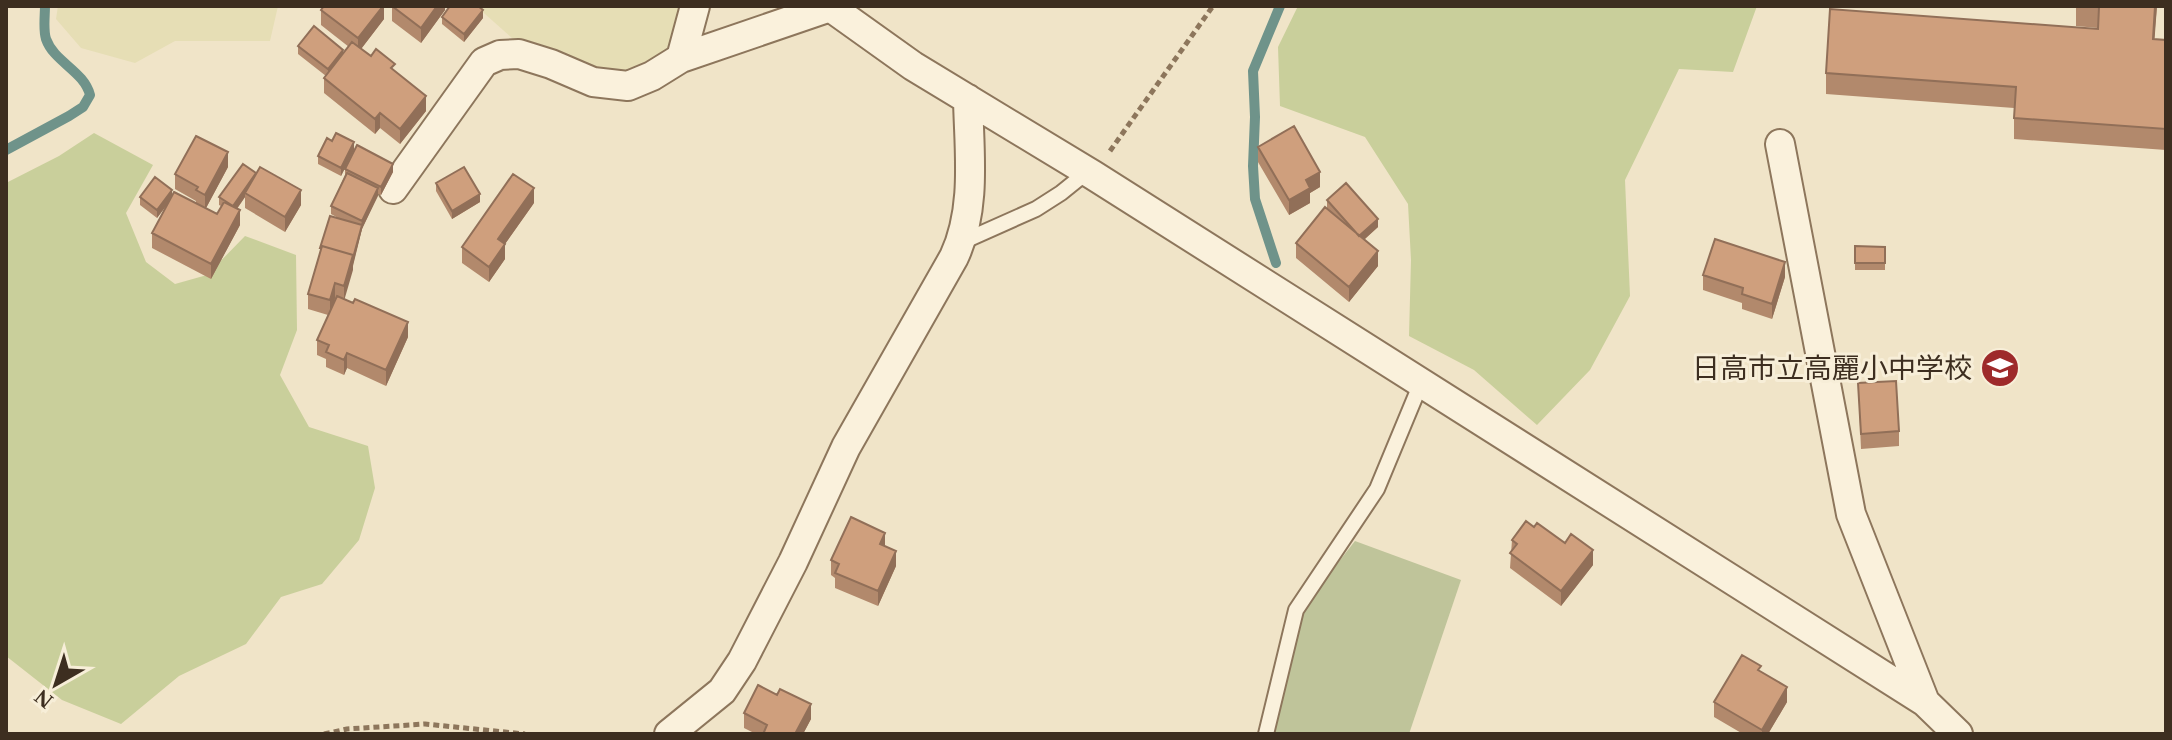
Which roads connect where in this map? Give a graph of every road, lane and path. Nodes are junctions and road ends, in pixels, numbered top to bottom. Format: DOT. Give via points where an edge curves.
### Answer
graph roads {
  1 [pos="695,6"];
  2 [pos="830,6"];
  3 [pos="1213,6"];
  4 [pos="681,58"];
  5 [pos="968,99"];
  6 [pos="1780,144"];
  7 [pos="1090,173"];
  8 [pos="393,189"];
  9 [pos="962,242"];
  10 [pos="1421,383"];
  11 [pos="1925,702"];
  12 [pos="324,734"];
  13 [pos="525,734"];
  14 [pos="669,734"];
  15 [pos="1266,734"];
  16 [pos="1958,734"];
  1 -- 4 [label="street"];
  2 -- 4 [label="street"];
  2 -- 5 [label="street"];
  3 -- 7 [label="path"];
  4 -- 8 [label="street" via="628,86 593,82 519,54 484,62"];
  5 -- 7 [label="street"];
  5 -- 9 [label="street" via="970,192"];
  6 -- 11 [label="street" via="1851,514"];
  7 -- 9 [label="lane" via="1036,209"];
  7 -- 10 [label="street"];
  9 -- 14 [label="street" via="846,447 742,661 722,691"];
  10 -- 11 [label="street"];
  10 -- 15 [label="lane" via="1377,489 1296,610"];
  11 -- 16 [label="street"];
  12 -- 13 [label="path" via="425,724"];
}
